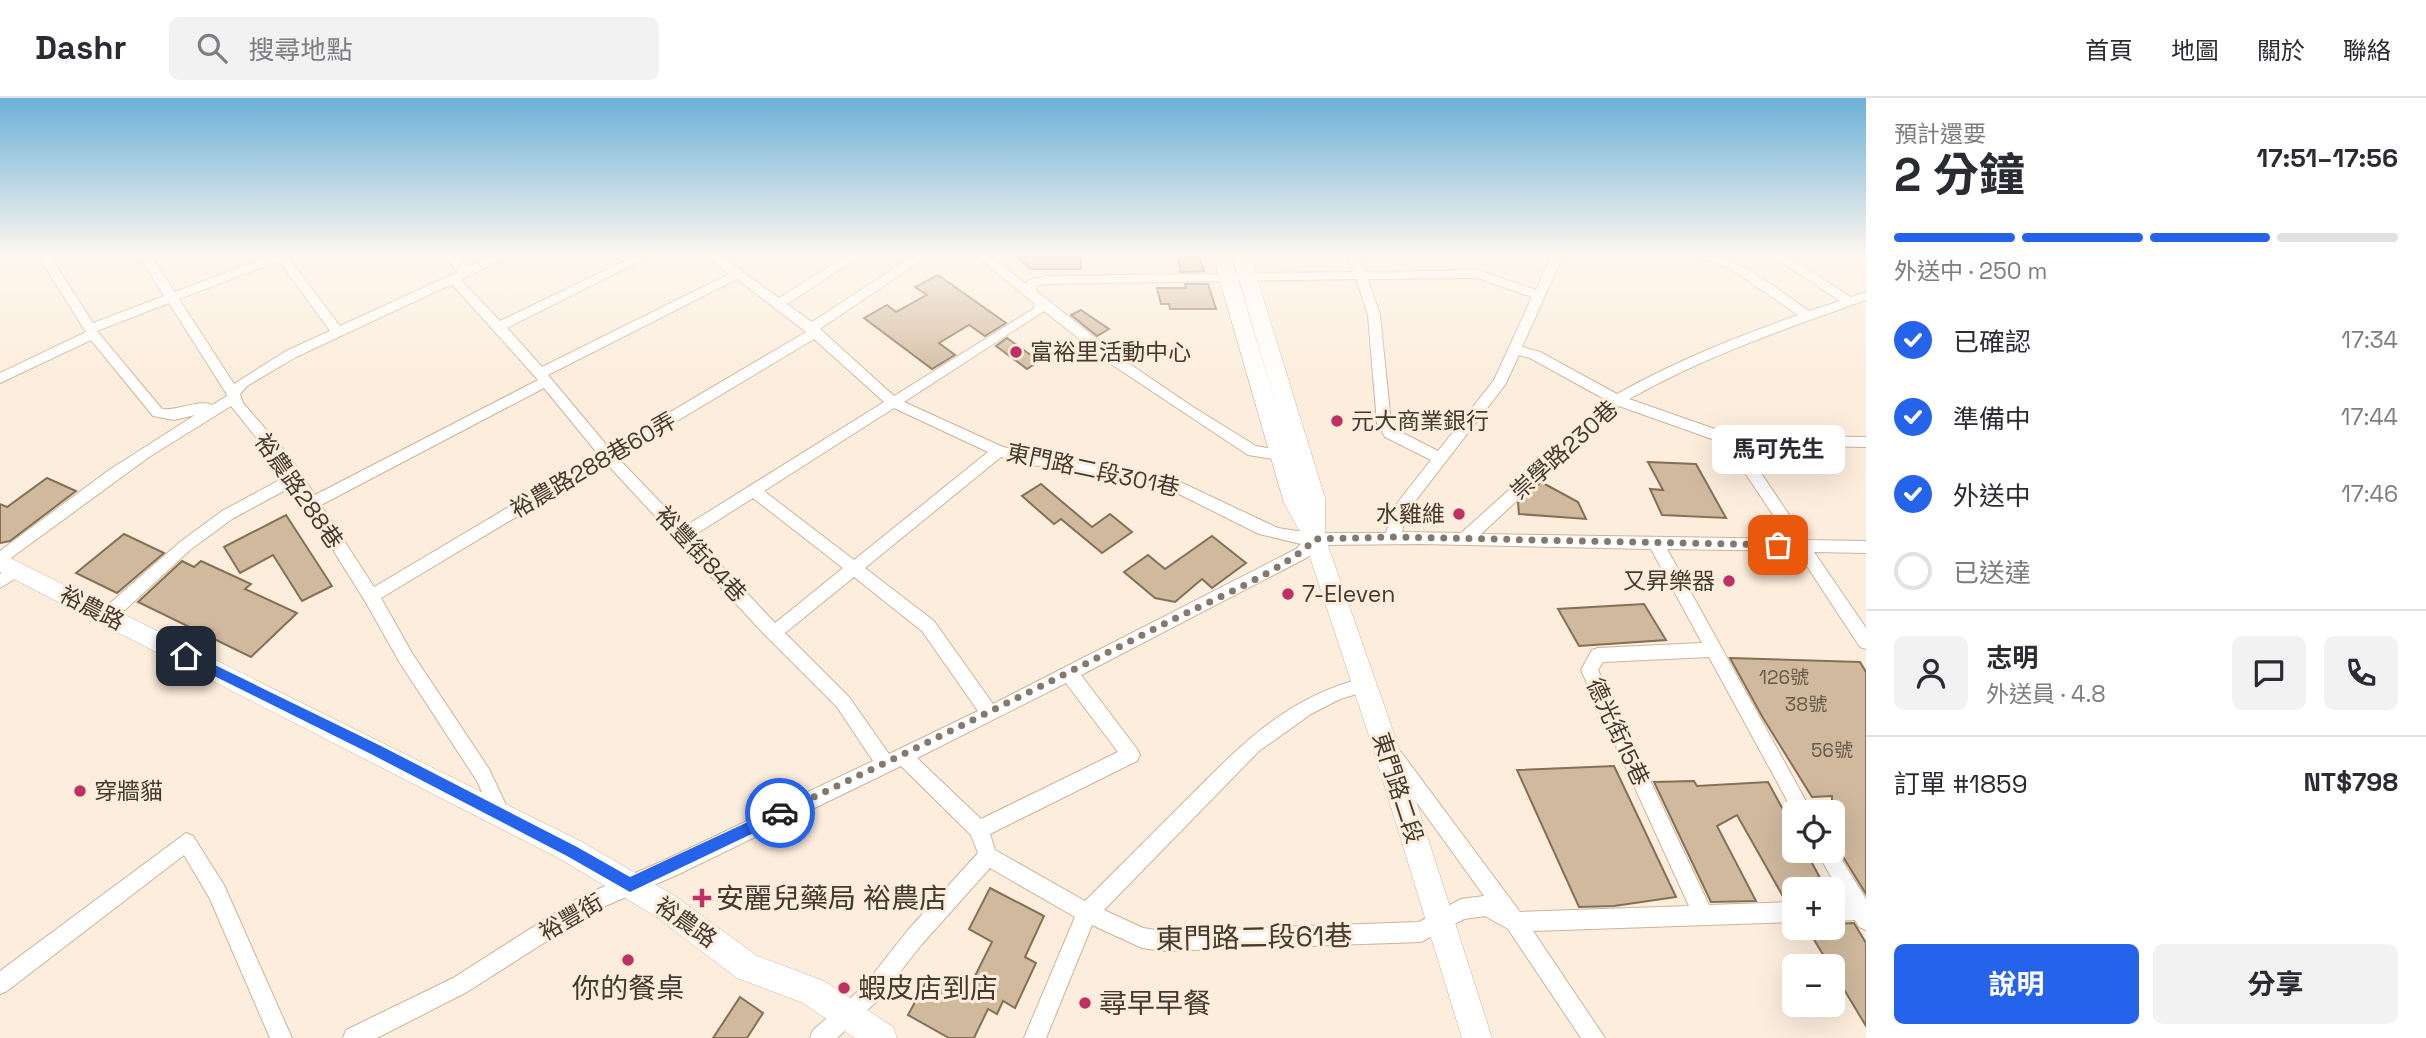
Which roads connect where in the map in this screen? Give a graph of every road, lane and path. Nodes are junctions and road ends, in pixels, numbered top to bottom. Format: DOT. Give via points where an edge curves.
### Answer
graph roads {
  1 [pos="72,300"];
  2 [pos="168,300"];
  3 [pos="173,300"];
  4 [pos="314,300"];
  5 [pos="407,300"];
  6 [pos="478,300"];
  7 [pos="554,300"];
  8 [pos="689,300"];
  9 [pos="773,300"];
  10 [pos="785,300"];
  11 [pos="858,300"];
  12 [pos="1038,300"];
  13 [pos="1243,300"];
  14 [pos="1246,300"];
  15 [pos="1369,300"];
  16 [pos="1537,300"];
  17 [pos="1784,300"];
  18 [pos="1859,301"];
  19 [pos="1042,303"];
  20 [pos="779,304"];
  21 [pos="1807,316"];
  22 [pos="498,327"];
  23 [pos="813,331"];
  24 [pos="92,332"];
  25 [pos="338,332"];
  26 [pos="1515,349"];
  27 [pos="0,377"];
  28 [pos="544,377"];
  29 [pos="234,395"];
  30 [pos="1617,400"];
  31 [pos="892,402"];
  32 [pos="1731,440"];
  33 [pos="1866,442"];
  34 [pos="999,451"];
  35 [pos="607,455"];
  36 [pos="1280,455"];
  37 [pos="1439,458"];
  38 [pos="295,478"];
  39 [pos="754,491"];
  40 [pos="311,504"];
  41 [pos="683,535"];
  42 [pos="1393,537"];
  43 [pos="1315,539"];
  44 [pos="1465,539"];
  45 [pos="1655,542"];
  46 [pos="1803,545"];
  47 [pos="1866,547"];
  48 [pos="853,567"];
  49 [pos="4,568"];
  50 [pos="371,596"];
  51 [pos="107,616"];
  52 [pos="774,633"];
  53 [pos="1866,642"];
  54 [pos="1714,650"];
  55 [pos="1069,673"];
  56 [pos="1364,685"];
  57 [pos="990,713"];
  58 [pos="1385,745"];
  59 [pos="894,759"];
  60 [pos="1796,800"];
  61 [pos="497,813"];
  62 [pos="979,830"];
  63 [pos="988,856"];
  64 [pos="1833,863"];
  65 [pos="630,885"];
  66 [pos="1782,912"];
  67 [pos="1845,912"];
  68 [pos="1087,913"];
  69 [pos="1864,913"];
  70 [pos="1703,915"];
  71 [pos="1515,922"];
  72 [pos="1440,923"];
  73 [pos="0,984"];
  74 [pos="847,1016"];
  75 [pos="281,1038"];
  76 [pos="354,1038"];
  77 [pos="821,1038"];
  78 [pos="882,1038"];
  79 [pos="1035,1038"];
  80 [pos="1477,1038"];
  81 [pos="1594,1038"];
  1 -- 24 [label="street"];
  2 -- 24 [label="street"];
  3 -- 29 [label="street, 裕農路288巷"];
  4 -- 25 [label="street"];
  5 -- 25 [label="street"];
  6 -- 22 [label="street, 裕豐街84巷"];
  7 -- 22 [label="street"];
  8 -- 28 [label="street"];
  9 -- 20 [label="street, 東門路二段301巷"];
  10 -- 20 [label="street"];
  11 -- 23 [label="street, 裕農路288巷60弄"];
  12 -- 19 [label="street"];
  13 -- 36 [label="main road, 東門路二段"];
  14 -- 43 [label="main road, 東門路二段" via="1314,498"];
  15 -- 37 [label="street" via="1384,423 1390,433"];
  16 -- 26 [label="street"];
  17 -- 21 [label="street"];
  18 -- 21 [label="street, 崇學路230巷"];
  19 -- 31 [label="street" via="1038,311"];
  19 -- 36 [label="street" via="1185,408 1253,451"];
  20 -- 23 [label="street, 東門路二段301巷"];
  21 -- 30 [label="street, 崇學路230巷" via="1674,368"];
  22 -- 28 [label="street, 裕豐街84巷"];
  23 -- 31 [label="street, 東門路二段301巷"];
  23 -- 35 [label="street, 裕農路288巷60弄"];
  24 -- 27 [label="street"];
  24 -- 29 [label="street" via="158,413 191,412"];
  25 -- 29 [label="street" via="242,383"];
  26 -- 30 [label="street" via="1535,355"];
  26 -- 37 [label="street" via="1500,382"];
  28 -- 35 [label="street, 裕豐街84巷"];
  28 -- 40 [label="street"];
  29 -- 38 [label="street, 裕農路288巷" via="237,405"];
  29 -- 49 [label="street" via="86,494"];
  30 -- 32 [label="street"];
  30 -- 44 [label="street, 崇學路230巷"];
  31 -- 34 [label="street, 東門路二段301巷"];
  31 -- 39 [label="street"];
  32 -- 33 [label="street"];
  32 -- 46 [label="street"];
  34 -- 43 [label="street, 東門路二段301巷" via="1173,485 1279,535"];
  34 -- 48 [label="street"];
  35 -- 41 [label="street, 裕豐街84巷"];
  35 -- 50 [label="street, 裕農路288巷60弄"];
  36 -- 43 [label="main road, 東門路二段" via="1295,503"];
  37 -- 42 [label="street" via="1399,511"];
  38 -- 40 [label="street, 裕農路288巷"];
  38 -- 51 [label="street" via="216,523"];
  39 -- 41 [label="street"];
  39 -- 48 [label="street"];
  40 -- 50 [label="street, 裕農路288巷"];
  41 -- 52 [label="street, 裕豐街84巷"];
  42 -- 43 [label="street, 東門路二段301巷"];
  42 -- 44 [label="street, 東門路二段301巷"];
  43 -- 55 [label="street, 裕豐街" via="1302,553"];
  43 -- 56 [label="main road, 東門路二段"];
  44 -- 45 [label="street, 東門路二段301巷"];
  45 -- 46 [label="street, 東門路二段301巷"];
  45 -- 54 [label="street"];
  46 -- 47 [label="street, 東門路二段301巷"];
  46 -- 53 [label="street"];
  48 -- 52 [label="street"];
  48 -- 57 [label="street" via="928,626"];
  49 -- 51 [label="main road, 裕農路"];
  50 -- 61 [label="street, 裕農路288巷" via="482,775"];
  51 -- 61 [label="main road, 裕農路"];
  52 -- 59 [label="street, 裕豐街84巷"];
  54 -- 60 [label="street"];
  54 -- 70 [label="street, 德光街15巷" via="1598,655 1589,670"];
  55 -- 57 [label="street, 裕豐街"];
  55 -- 62 [label="street" via="1131,755"];
  56 -- 58 [label="main road, 東門路二段"];
  56 -- 68 [label="street" via="1342,689 1283,720"];
  57 -- 59 [label="street, 裕豐街"];
  58 -- 71 [label="street"];
  58 -- 72 [label="main road, 東門路二段"];
  59 -- 62 [label="street, 裕豐街84巷"];
  59 -- 65 [label="street, 裕豐街"];
  61 -- 65 [label="main road, 裕農路"];
  62 -- 63 [label="street"];
  63 -- 68 [label="street, 東門路二段61巷"];
  63 -- 74 [label="street"];
  64 -- 69 [label="street"];
  65 -- 74 [label="main road, 裕農路" via="748,967 813,992"];
  65 -- 76 [label="street, 裕豐街" via="587,904 460,985"];
  66 -- 70 [label="street"];
  67 -- 69 [label="street"];
  68 -- 72 [label="street, 東門路二段61巷" via="1142,938 1163,941 1421,932"];
  68 -- 79 [label="street"];
  70 -- 71 [label="street"];
  71 -- 72 [label="street, 東門路二段61巷" via="1487,906 1461,909"];
  71 -- 81 [label="street"];
  72 -- 80 [label="main road, 東門路二段"];
  73 -- 75 [label="street" via="186,842 217,892"];
  74 -- 77 [label="street"];
  74 -- 78 [label="main road, 裕農路"];
}
